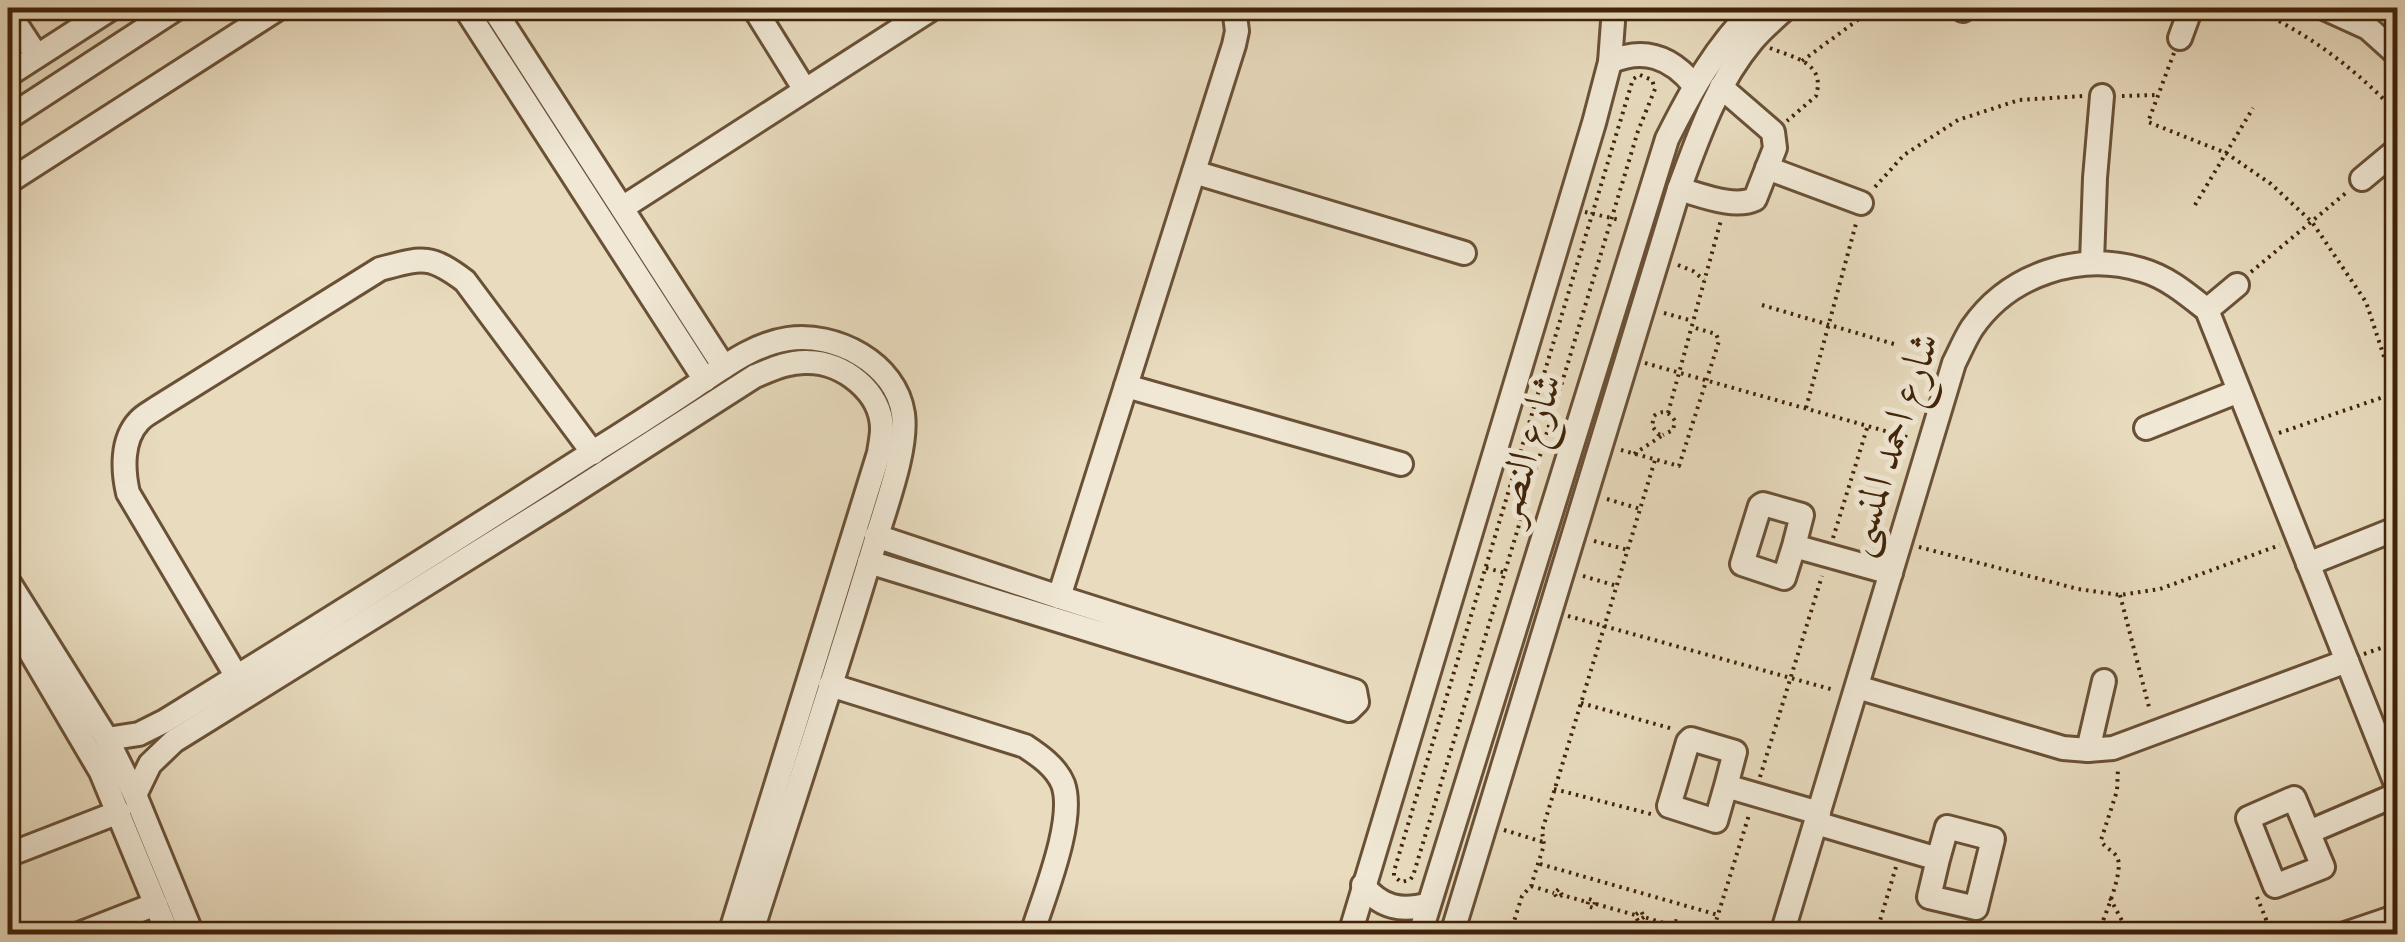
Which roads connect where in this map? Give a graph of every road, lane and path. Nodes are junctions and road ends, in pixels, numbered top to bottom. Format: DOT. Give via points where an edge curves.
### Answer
graph roads {
  1 [pos="112,8"];
  2 [pos="176,8"];
  3 [pos="279,8"];
  4 [pos="465,8"];
  5 [pos="493,8"];
  6 [pos="754,8"];
  7 [pos="933,8"];
  8 [pos="1234,8"];
  9 [pos="1614,8"];
  10 [pos="1755,8"];
  11 [pos="1786,8"];
  12 [pos="1874,8"];
  13 [pos="1888,8"];
  14 [pos="1936,8"];
  15 [pos="2192,8"];
  16 [pos="2252,8"];
  17 [pos="2324,8"];
  18 [pos="8,12"];
  19 [pos="2180,38"];
  20 [pos="1752,41"];
  21 [pos="2398,55"];
  22 [pos="37,56"];
  23 [pos="1802,61"];
  24 [pos="1610,62"];
  25 [pos="8,75"];
  26 [pos="1694,85"];
  27 [pos="1721,87"];
  28 [pos="805,90"];
  29 [pos="2093,96"];
  30 [pos="2253,108"];
  31 [pos="2398,114"];
  32 [pos="8,118"];
  33 [pos="1773,132"];
  34 [pos="2398,149"];
  35 [pos="2226,154"];
  36 [pos="1767,168"];
  37 [pos="1194,172"];
  38 [pos="2362,179"];
  39 [pos="8,182"];
  40 [pos="1679,189"];
  41 [pos="1726,201"];
  42 [pos="1861,203"];
  43 [pos="2195,205"];
  44 [pos="622,208"];
  45 [pos="1569,208"];
  46 [pos="1594,214"];
  47 [pos="1612,218"];
  48 [pos="2312,222"];
  49 [pos="1639,226"];
  50 [pos="1464,253"];
  51 [pos="2092,262"];
  52 [pos="1654,264"];
  53 [pos="1704,280"];
  54 [pos="2237,284"];
  55 [pos="1762,305"];
  56 [pos="672,307"];
  57 [pos="1642,308"];
  58 [pos="2207,310"];
  59 [pos="1692,324"];
  60 [pos="1829,325"];
  61 [pos="1894,344"];
  62 [pos="1627,358"];
  63 [pos="1679,372"];
  64 [pos="714,374"];
  65 [pos="1707,380"];
  66 [pos="1126,386"];
  67 [pos="2239,391"];
  68 [pos="2397,393"];
  69 [pos="1806,408"];
  70 [pos="1668,413"];
  71 [pos="1868,426"];
  72 [pos="2146,428"];
  73 [pos="1663,436"];
  74 [pos="2258,440"];
  75 [pos="1930,443"];
  76 [pos="1600,444"];
  77 [pos="593,452"];
  78 [pos="1634,454"];
  79 [pos="1656,460"];
  80 [pos="1401,464"];
  81 [pos="1586,492"];
  82 [pos="1640,509"];
  83 [pos="2398,528"];
  84 [pos="1573,534"];
  85 [pos="876,536"];
  86 [pos="2298,538"];
  87 [pos="1900,542"];
  88 [pos="1794,546"];
  89 [pos="1628,550"];
  90 [pos="1828,556"];
  91 [pos="868,562"];
  92 [pos="1462,562"];
  93 [pos="2308,564"];
  94 [pos="969,567"];
  95 [pos="1486,568"];
  96 [pos="1562,570"];
  97 [pos="422,573"];
  98 [pos="1504,573"];
  99 [pos="1890,573"];
  100 [pos="1530,580"];
  101 [pos="8,581"];
  102 [pos="1616,586"];
  103 [pos="962,591"];
  104 [pos="2120,595"];
  105 [pos="1059,597"];
  106 [pos="1549,611"];
  107 [pos="8,614"];
  108 [pos="1605,626"];
  109 [pos="1511,640"];
  110 [pos="2398,642"];
  111 [pos="1539,647"];
  112 [pos="2346,661"];
  113 [pos="237,676"];
  114 [pos="1791,678"];
  115 [pos="2104,681"];
  116 [pos="830,685"];
  117 [pos="1856,691"];
  118 [pos="1581,703"];
  119 [pos="2156,732"];
  120 [pos="107,739"];
  121 [pos="1688,742"];
  122 [pos="2114,748"];
  123 [pos="2088,750"];
  124 [pos="1726,786"];
  125 [pos="1554,789"];
  126 [pos="2398,792"];
  127 [pos="1755,794"];
  128 [pos="127,804"];
  129 [pos="1670,808"];
  130 [pos="1817,818"];
  131 [pos="1486,824"];
  132 [pos="2308,832"];
  133 [pos="771,838"];
  134 [pos="1544,842"];
  135 [pos="1902,848"];
  136 [pos="8,856"];
  137 [pos="1938,859"];
  138 [pos="1538,863"];
  139 [pos="1364,885"];
  140 [pos="1531,886"];
  141 [pos="2110,898"];
  142 [pos="156,904"];
  143 [pos="1429,904"];
  144 [pos="1718,915"];
  145 [pos="2398,916"];
  146 [pos="2156,920"];
  147 [pos="79,934"];
  148 [pos="168,934"];
  149 [pos="192,934"];
  150 [pos="730,934"];
  151 [pos="751,934"];
  152 [pos="1032,934"];
  153 [pos="1350,934"];
  154 [pos="1420,934"];
  155 [pos="1452,934"];
  156 [pos="1510,934"];
  157 [pos="1709,934"];
  158 [pos="1782,934"];
  159 [pos="1876,934"];
  160 [pos="2098,934"];
  161 [pos="2129,934"];
  162 [pos="2140,934"];
  163 [pos="2344,934"];
  1 -- 22 [label="street"];
  2 -- 32 [label="street"];
  3 -- 39 [label="street"];
  4 -- 56 [label="street"];
  5 -- 44 [label="street"];
  6 -- 28 [label="street"];
  7 -- 28 [label="street"];
  8 -- 37 [label="street" via="1237,32"];
  9 -- 24 [label="street, شارع النصر"];
  10 -- 26 [label="street, شارع النصر"];
  11 -- 20 [label="street"];
  12 -- 23 [label="path"];
  13 -- 14 [label="path" via="1913,18"];
  15 -- 19 [label="street"];
  16 -- 31 [label="path" via="2318,45"];
  17 -- 21 [label="street" via="2368,28"];
  18 -- 22 [label="street"];
  19 -- 35 [label="path" via="2148,122"];
  20 -- 23 [label="path"];
  20 -- 27 [label="street"];
  22 -- 25 [label="street"];
  23 -- 33 [label="path" via="1818,80 1816,96"];
  24 -- 26 [label="street" via="1658,56"];
  24 -- 45 [label="street, شارع النصر"];
  26 -- 49 [label="street, شارع النصر" via="1667,140"];
  27 -- 33 [label="street"];
  27 -- 40 [label="street"];
  28 -- 44 [label="street"];
  29 -- 42 [label="path" via="2019,100 1958,120 1904,155"];
  29 -- 51 [label="street"];
  30 -- 35 [label="path"];
  33 -- 36 [label="street"];
  34 -- 38 [label="street"];
  35 -- 43 [label="path"];
  35 -- 48 [label="path"];
  36 -- 41 [label="street" via="1755,200"];
  36 -- 42 [label="street"];
  37 -- 50 [label="street"];
  37 -- 66 [label="street"];
  38 -- 48 [label="path"];
  40 -- 41 [label="street"];
  40 -- 52 [label="street"];
  41 -- 53 [label="path"];
  42 -- 60 [label="path"];
  44 -- 56 [label="street"];
  45 -- 46 [label="path"];
  45 -- 92 [label="street, شارع النصر"];
  46 -- 47 [label="path"];
  46 -- 47 [label="path" via="1632,79 1644,76 1655,89"];
  46 -- 95 [label="path"];
  47 -- 49 [label="path"];
  47 -- 98 [label="path"];
  48 -- 54 [label="path"];
  48 -- 68 [label="path" via="2366,302"];
  49 -- 100 [label="street, شارع النصر"];
  51 -- 58 [label="street, شارع احمد المنسى" via="2143,270"];
  51 -- 75 [label="street, شارع احمد المنسى" via="2031,278 1985,313 1954,362"];
  52 -- 53 [label="path" via="1680,265"];
  52 -- 57 [label="street"];
  53 -- 59 [label="path"];
  54 -- 58 [label="street"];
  55 -- 60 [label="path"];
  56 -- 64 [label="street"];
  57 -- 59 [label="path"];
  57 -- 62 [label="street"];
  58 -- 67 [label="street"];
  59 -- 63 [label="path"];
  59 -- 65 [label="path" via="1719,337"];
  60 -- 61 [label="path"];
  60 -- 69 [label="path"];
  62 -- 63 [label="path"];
  62 -- 76 [label="street"];
  63 -- 65 [label="path"];
  63 -- 70 [label="path"];
  64 -- 77 [label="street"];
  64 -- 85 [label="street" via="788,338 839,344 881,371 903,414 898,462"];
  65 -- 69 [label="path"];
  65 -- 79 [label="path" via="1679,466"];
  66 -- 80 [label="street"];
  66 -- 105 [label="street"];
  67 -- 72 [label="street"];
  67 -- 74 [label="street"];
  68 -- 74 [label="path"];
  69 -- 71 [label="path"];
  70 -- 73 [label="path" via="1674,427"];
  70 -- 73 [label="path" via="1652,421"];
  71 -- 75 [label="path"];
  71 -- 90 [label="path"];
  73 -- 78 [label="path"];
  74 -- 86 [label="street"];
  75 -- 87 [label="street, شارع احمد المنسى"];
  76 -- 78 [label="path"];
  76 -- 81 [label="street"];
  77 -- 97 [label="street"];
  77 -- 113 [label="street" via="465,281 440,263 416,259 380,269 160,406 137,422 128,443 128,494"];
  78 -- 79 [label="path"];
  79 -- 82 [label="path"];
  81 -- 82 [label="path"];
  81 -- 84 [label="street"];
  82 -- 89 [label="path"];
  83 -- 93 [label="street"];
  84 -- 89 [label="path"];
  84 -- 96 [label="street"];
  85 -- 91 [label="street"];
  85 -- 94 [label="street"];
  86 -- 93 [label="street"];
  86 -- 104 [label="path" via="2160,589"];
  87 -- 99 [label="street, شارع احمد المنسى"];
  87 -- 104 [label="path"];
  88 -- 90 [label="street"];
  89 -- 102 [label="path"];
  90 -- 99 [label="street"];
  90 -- 114 [label="path"];
  91 -- 103 [label="street"];
  91 -- 116 [label="street"];
  92 -- 95 [label="path"];
  92 -- 139 [label="street, شارع النصر"];
  93 -- 112 [label="street"];
  94 -- 103 [label="street"];
  94 -- 105 [label="street"];
  95 -- 98 [label="path"];
  95 -- 98 [label="path" via="1394,871 1401,882 1412,876"];
  96 -- 102 [label="path"];
  96 -- 106 [label="street"];
  97 -- 113 [label="street"];
  97 -- 128 [label="street" via="174,741 150,764"];
  97 -- 133 [label="street" via="564,499 780,365 837,368 861,384 882,426 879,453"];
  98 -- 100 [label="path"];
  99 -- 117 [label="street, شارع احمد المنسى"];
  100 -- 109 [label="street, شارع النصر"];
  101 -- 120 [label="street"];
  102 -- 108 [label="path"];
  103 -- 105 [label="street" via="1261,672"];
  104 -- 119 [label="path"];
  106 -- 108 [label="path"];
  106 -- 111 [label="street"];
  107 -- 128 [label="street" via="101,772"];
  108 -- 114 [label="path"];
  108 -- 118 [label="path"];
  109 -- 111 [label="street"];
  109 -- 143 [label="street, شارع النصر"];
  110 -- 112 [label="path"];
  111 -- 131 [label="street"];
  112 -- 119 [label="street"];
  112 -- 126 [label="street"];
  113 -- 120 [label="street" via="155,727"];
  114 -- 117 [label="path"];
  114 -- 127 [label="path"];
  115 -- 123 [label="street"];
  116 -- 133 [label="street"];
  116 -- 152 [label="street" via="1025,746 1048,762 1063,782 1067,806"];
  117 -- 123 [label="street"];
  117 -- 130 [label="street, شارع احمد المنسى"];
  118 -- 121 [label="path" via="1678,730"];
  118 -- 125 [label="path"];
  119 -- 122 [label="street"];
  120 -- 128 [label="street"];
  121 -- 124 [label="street" via="1735,752"];
  121 -- 129 [label="street"];
  122 -- 123 [label="street"];
  122 -- 141 [label="path" via="2117,792 2101,840 2119,862"];
  124 -- 127 [label="street"];
  124 -- 129 [label="street" via="1716,821"];
  125 -- 129 [label="path" via="1650,814"];
  125 -- 134 [label="path"];
  126 -- 132 [label="street"];
  127 -- 130 [label="street"];
  127 -- 144 [label="path"];
  128 -- 136 [label="street"];
  128 -- 142 [label="street"];
  128 -- 149 [label="street"];
  130 -- 135 [label="street"];
  130 -- 158 [label="street, شارع احمد المنسى"];
  131 -- 134 [label="path"];
  131 -- 155 [label="street"];
  133 -- 150 [label="street"];
  133 -- 151 [label="street"];
  134 -- 138 [label="path"];
  135 -- 137 [label="street"];
  135 -- 159 [label="path"];
  138 -- 140 [label="path"];
  138 -- 144 [label="path"];
  139 -- 143 [label="street" via="1392,907"];
  139 -- 153 [label="street, شارع النصر"];
  140 -- 156 [label="path"];
  140 -- 157 [label="path" via="1557,898 1592,899 1638,921 1670,925 1674,932 1680,927"];
  141 -- 160 [label="path"];
  141 -- 161 [label="path"];
  142 -- 147 [label="street"];
  142 -- 148 [label="street"];
  143 -- 154 [label="street, شارع النصر"];
  144 -- 157 [label="path"];
  145 -- 163 [label="street"];
  146 -- 162 [label="path"];
}
